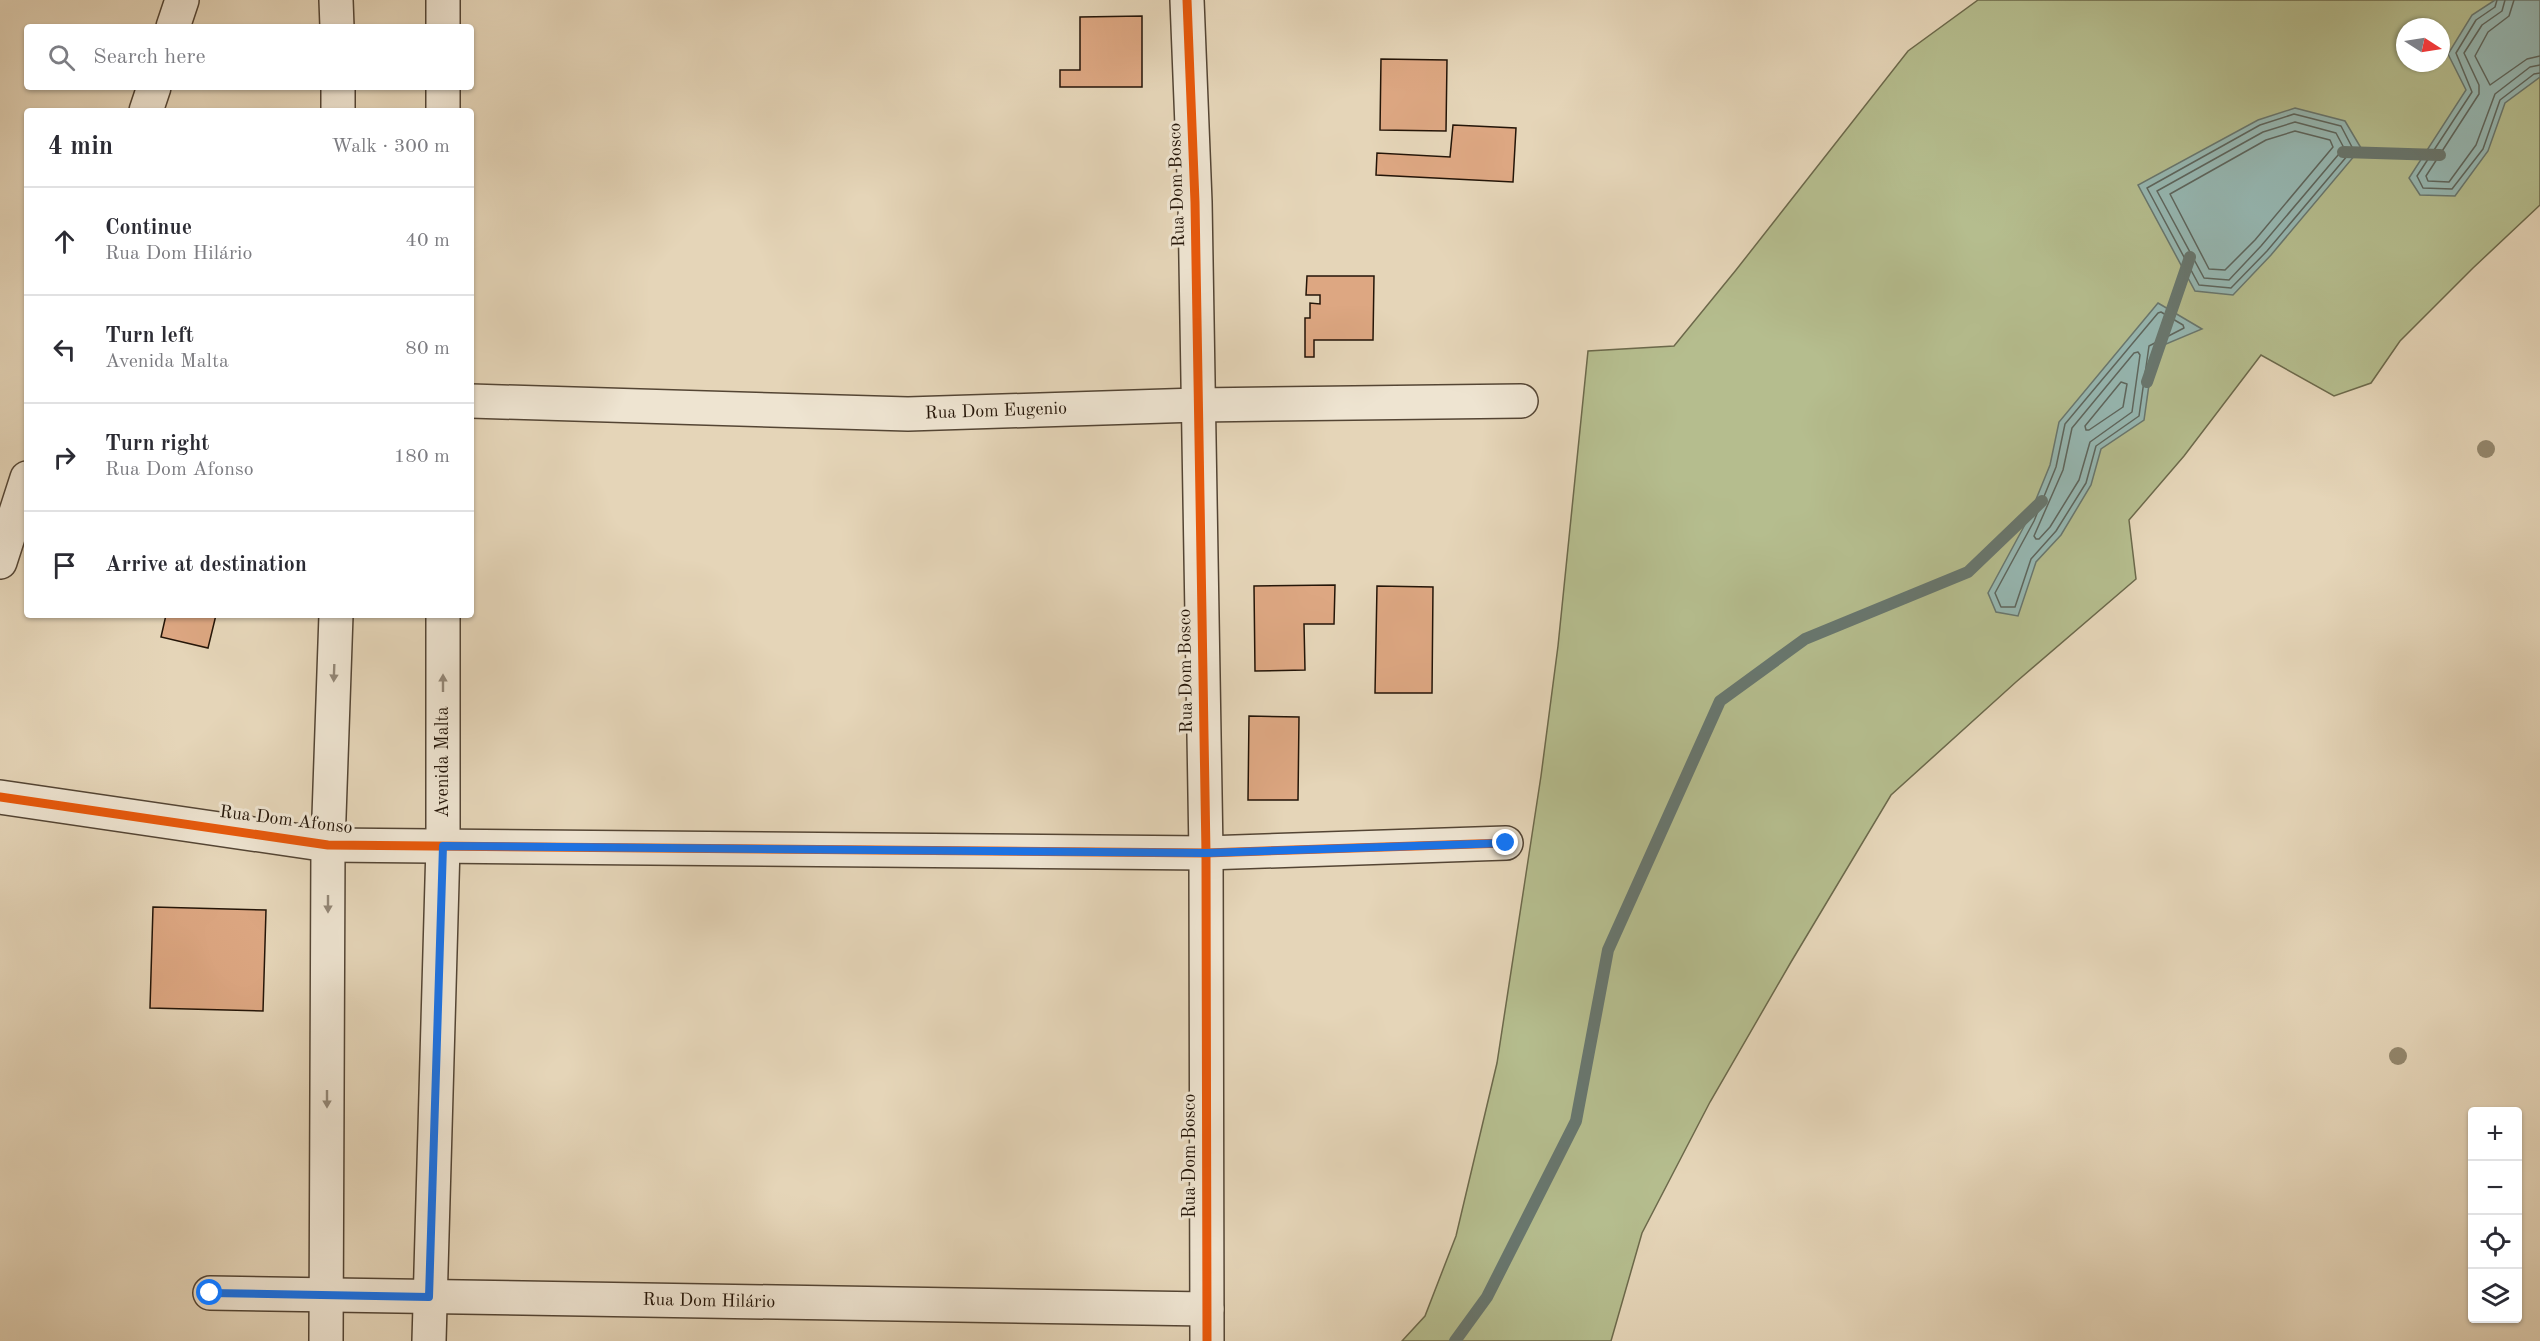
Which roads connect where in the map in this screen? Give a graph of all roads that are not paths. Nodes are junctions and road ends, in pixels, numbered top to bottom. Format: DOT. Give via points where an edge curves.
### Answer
graph roads {
  1 [pos="182,0"];
  2 [pos="336,0"];
  3 [pos="443,0"];
  4 [pos="1187,0"];
  5 [pos="174,24"];
  6 [pos="337,24"];
  7 [pos="443,24"];
  8 [pos="152,90"];
  9 [pos="338,90"];
  10 [pos="443,90"];
  11 [pos="147,108"];
  12 [pos="338,108"];
  13 [pos="443,108"];
  14 [pos="474,401"];
  15 [pos="1521,401"];
  16 [pos="1197,405"];
  17 [pos="24,487"];
  18 [pos="0,562"];
  19 [pos="336,618"];
  20 [pos="443,618"];
  21 [pos="0,797"];
  22 [pos="1506,843"];
  23 [pos="328,845"];
  24 [pos="443,846"];
  25 [pos="1206,853"];
  26 [pos="210,1293"];
  27 [pos="327,1296"];
  28 [pos="429,1297"];
  29 [pos="1207,1325"];
  30 [pos="326,1341"];
  31 [pos="429,1341"];
  1 -- 5 [label="street"];
  2 -- 6 [label="street"];
  3 -- 7 [label="street"];
  4 -- 16 [label="street, Rua Dom Bosco" via="1195,202"];
  8 -- 11 [label="street"];
  9 -- 12 [label="street"];
  10 -- 13 [label="street"];
  14 -- 16 [label="street, Rua Dom Eugenio" via="908,414"];
  15 -- 16 [label="street, Rua Dom Eugenio"];
  16 -- 25 [label="street, Rua Dom Bosco"];
  17 -- 18 [label="street"];
  19 -- 23 [label="street, one-way"];
  24 -- 20 [label="street, Avenida Malta, one-way"];
  21 -- 23 [label="street, Rua Dom Afonso"];
  22 -- 25 [label="street, Rua Dom Afonso"];
  23 -- 24 [label="street, Rua Dom Afonso"];
  23 -- 27 [label="street, one-way"];
  24 -- 25 [label="street, Rua Dom Afonso"];
  24 -- 28 [label="street, Avenida Malta"];
  25 -- 29 [label="street, Rua Dom Bosco"];
  26 -- 27 [label="street, Rua Dom Hilário"];
  27 -- 28 [label="street, Rua Dom Hilário"];
  27 -- 30 [label="street"];
  28 -- 29 [label="street, Rua Dom Hilário"];
  28 -- 31 [label="street, Avenida Malta"];
}
